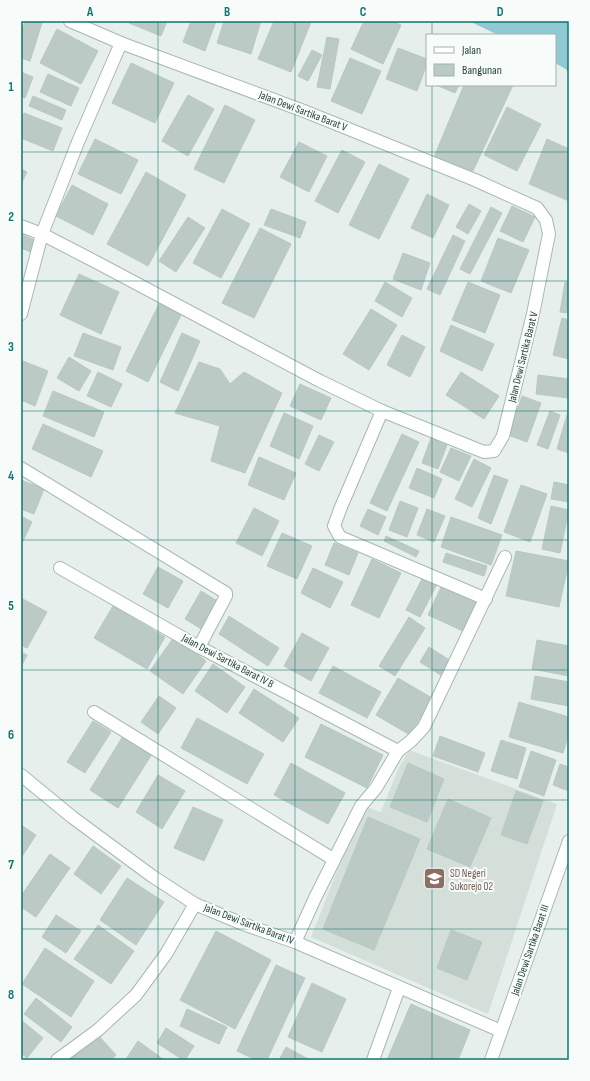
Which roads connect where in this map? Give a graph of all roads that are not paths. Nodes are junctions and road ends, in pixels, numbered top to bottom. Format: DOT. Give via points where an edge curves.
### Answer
graph roads {
  1 [pos="70,21"];
  2 [pos="121,43"];
  3 [pos="21,226"];
  4 [pos="42,234"];
  5 [pos="21,314"];
  6 [pos="382,410"];
  7 [pos="21,468"];
  8 [pos="505,557"];
  9 [pos="60,568"];
  10 [pos="486,599"];
  11 [pos="199,647"];
  12 [pos="94,712"];
  13 [pos="398,751"];
  14 [pos="21,775"];
  15 [pos="569,841"];
  16 [pos="333,859"];
  17 [pos="195,904"];
  18 [pos="295,942"];
  19 [pos="399,988"];
  20 [pos="501,1032"];
  21 [pos="57,1060"];
  22 [pos="373,1060"];
  23 [pos="491,1060"];
  1 -- 2 [label="street, Jalan Dewi Sartika Barat V"];
  2 -- 4 [label="street"];
  2 -- 6 [label="street, Jalan Dewi Sartika Barat V" via="304,111 475,180 537,208 546,220 549,234 533,314 503,436 494,451 474,449"];
  3 -- 4 [label="street, Jalan Dewi Sartika Barat V"];
  4 -- 5 [label="street"];
  4 -- 6 [label="street, Jalan Dewi Sartika Barat V" via="320,381"];
  6 -- 10 [label="street" via="334,526 340,537"];
  7 -- 11 [label="street" via="226,593"];
  8 -- 10 [label="street"];
  9 -- 11 [label="street, Jalan Dewi Sartika Barat IV B"];
  10 -- 13 [label="street" via="424,727"];
  11 -- 13 [label="street, Jalan Dewi Sartika Barat IV B"];
  12 -- 16 [label="street"];
  13 -- 16 [label="street" via="376,788 361,806"];
  14 -- 17 [label="street, Jalan Dewi Sartika Barat IV" via="146,872"];
  15 -- 20 [label="street, Jalan Dewi Sartika Barat III"];
  16 -- 18 [label="street"];
  17 -- 18 [label="street, Jalan Dewi Sartika Barat IV"];
  17 -- 21 [label="street" via="166,954 136,996 98,1030"];
  18 -- 19 [label="street, Jalan Dewi Sartika Barat IV"];
  19 -- 20 [label="street, Jalan Dewi Sartika Barat IV"];
  19 -- 22 [label="street"];
  20 -- 23 [label="street, Jalan Dewi Sartika Barat III"];
}
